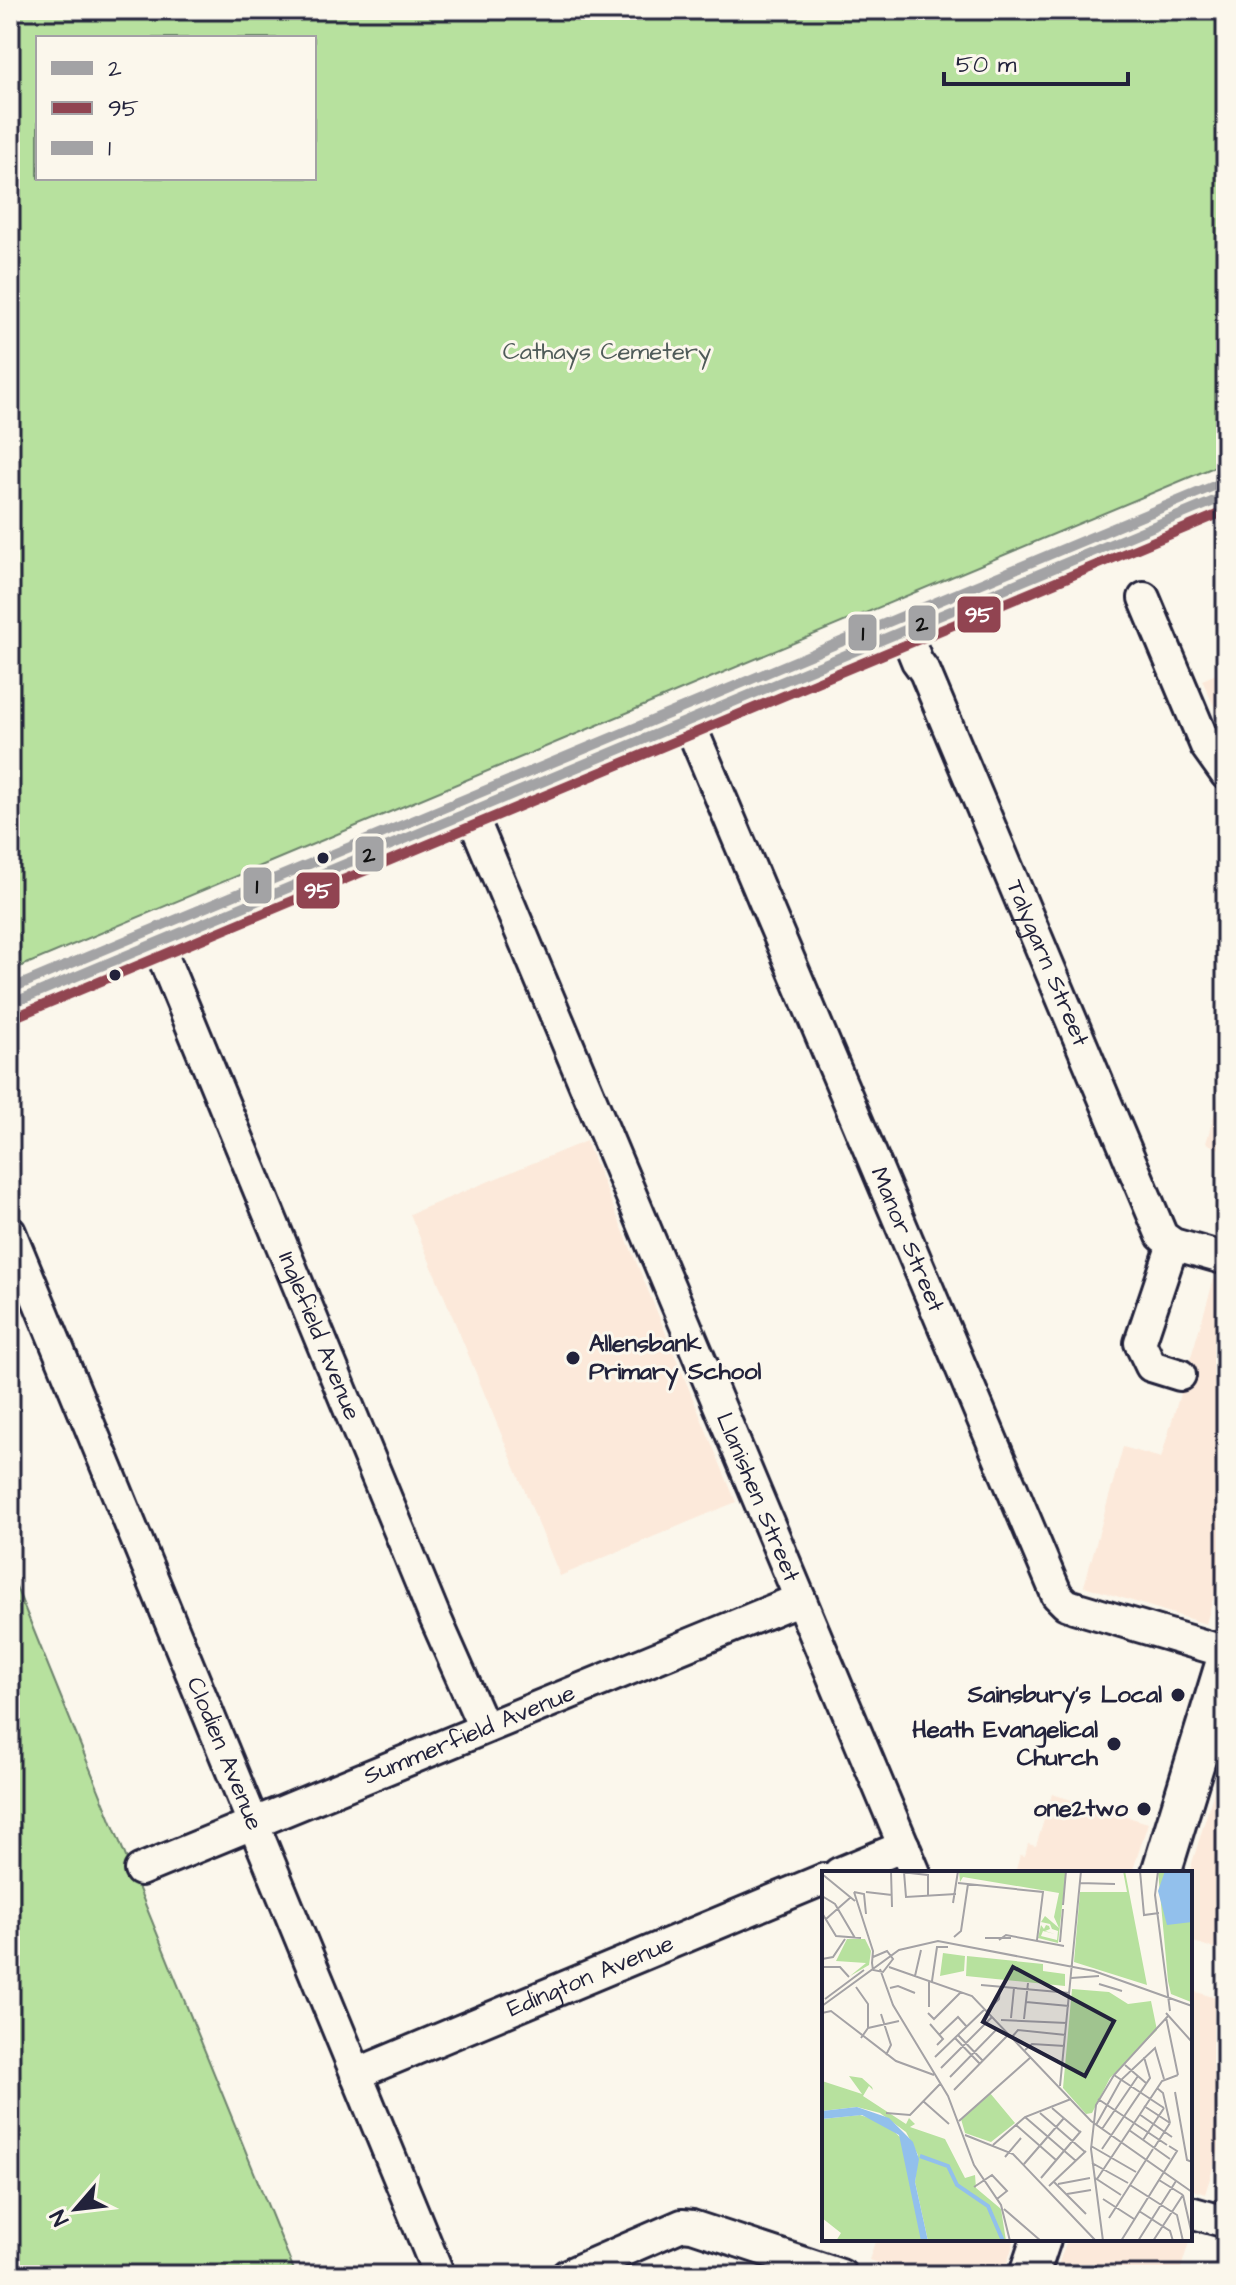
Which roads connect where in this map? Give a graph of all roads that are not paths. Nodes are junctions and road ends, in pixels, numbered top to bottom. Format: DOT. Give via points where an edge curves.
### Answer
graph roads {
  1 [pos="1226,496"];
  2 [pos="1144,598"];
  3 [pos="904,629"];
  4 [pos="688,720"];
  5 [pos="1226,774"];
  6 [pos="471,813"];
  7 [pos="157,942"];
  8 [pos="10,1004"];
  9 [pos="10,1232"];
  10 [pos="1173,1244"];
  11 [pos="1226,1259"];
  12 [pos="1180,1375"];
  13 [pos="800,1599"];
  14 [pos="1226,1652"];
  15 [pos="1226,1661"];
  16 [pos="484,1728"];
  17 [pos="1216,1731"];
  18 [pos="253,1823"];
  19 [pos="910,1859"];
  20 [pos="140,1870"];
  21 [pos="849,1871"];
  22 [pos="1162,1871"];
  23 [pos="822,1880"];
  24 [pos="356,2074"];
  25 [pos="1192,2213"];
  26 [pos="1226,2222"];
  27 [pos="1040,2241"];
  28 [pos="439,2275"];
  29 [pos="567,2275"];
  30 [pos="841,2275"];
  31 [pos="1029,2275"];
  1 -- 3 [label="street"];
  2 -- 5 [label="street" via="1206,746"];
  3 -- 4 [label="street"];
  3 -- 10 [label="street, Talygarn Street" via="1162,1236"];
  4 -- 6 [label="street"];
  4 -- 14 [label="street, Manor Street" via="1057,1595 1074,1607"];
  6 -- 7 [label="street"];
  6 -- 13 [label="street, Llanishen Street"];
  7 -- 8 [label="street"];
  7 -- 16 [label="street, Inglefield Avenue"];
  9 -- 18 [label="street, Clodien Avenue"];
  10 -- 11 [label="street"];
  10 -- 12 [label="street" via="1140,1343 1151,1366"];
  13 -- 16 [label="street, Summerfield Avenue"];
  13 -- 19 [label="street, Llanishen Street"];
  15 -- 17 [label="main road"];
  16 -- 18 [label="street, Summerfield Avenue"];
  17 -- 22 [label="main road"];
  18 -- 20 [label="street, Summerfield Avenue"];
  18 -- 24 [label="street, Clodien Avenue"];
  19 -- 21 [label="street"];
  23 -- 24 [label="street, Edington Avenue"];
  24 -- 28 [label="street, Clodien Avenue"];
  25 -- 26 [label="street"];
  27 -- 31 [label="main road"];
  29 -- 30 [label="street" via="682,2225"];
}
